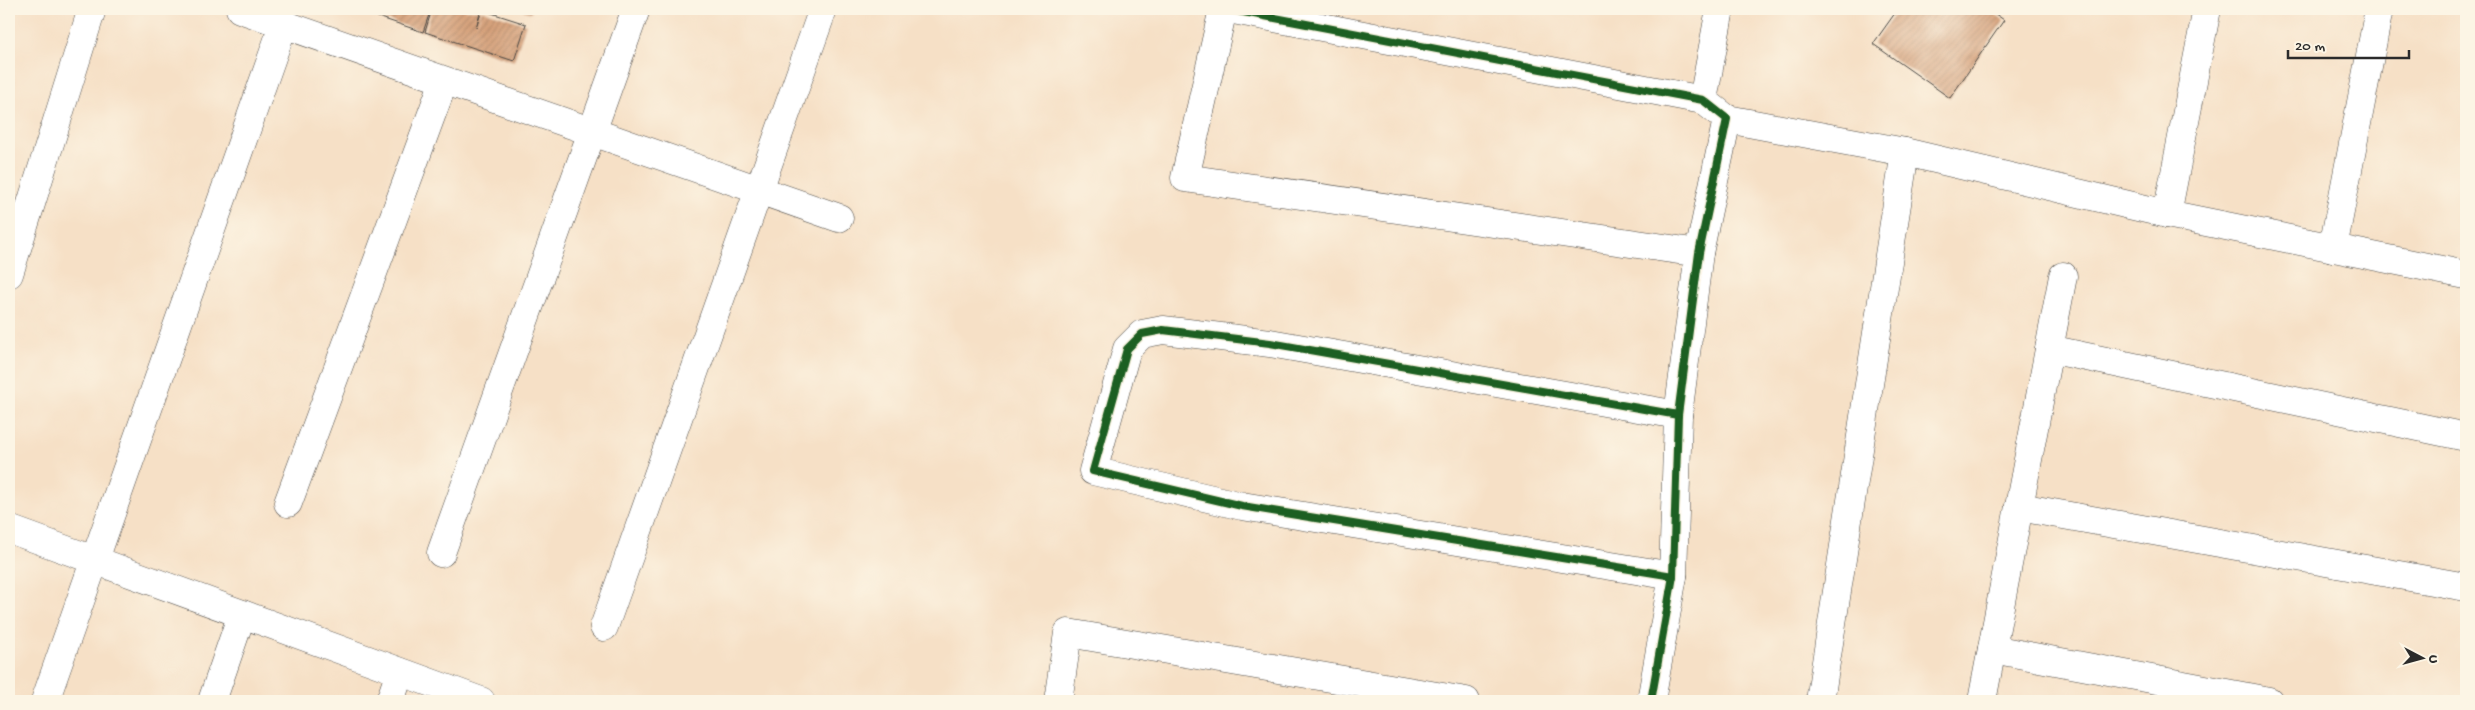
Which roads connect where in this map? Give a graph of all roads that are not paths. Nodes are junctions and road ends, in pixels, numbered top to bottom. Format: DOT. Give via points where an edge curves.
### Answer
graph roads {
  1 [pos="92,9"];
  2 [pos="240,9"];
  3 [pos="636,9"];
  4 [pos="824,9"];
  5 [pos="1223,9"];
  6 [pos="1228,9"];
  7 [pos="1720,9"];
  8 [pos="2207,9"];
  9 [pos="2379,9"];
  10 [pos="284,23"];
  11 [pos="444,81"];
  12 [pos="1703,100"];
  13 [pos="1727,119"];
  14 [pos="591,132"];
  15 [pos="1905,152"];
  16 [pos="759,190"];
  17 [pos="2167,214"];
  18 [pos="839,218"];
  19 [pos="2333,248"];
  20 [pos="1700,253"];
  21 [pos="9,274"];
  22 [pos="2466,275"];
  23 [pos="2063,276"];
  24 [pos="2049,350"];
  25 [pos="1678,415"];
  26 [pos="2466,437"];
  27 [pos="288,502"];
  28 [pos="2019,507"];
  29 [pos="9,529"];
  30 [pos="442,552"];
  31 [pos="95,560"];
  32 [pos="1673,576"];
  33 [pos="2466,588"];
  34 [pos="242,614"];
  35 [pos="604,627"];
  36 [pos="1992,649"];
  37 [pos="400,672"];
  38 [pos="45,701"];
  39 [pos="212,701"];
  40 [pos="390,701"];
  41 [pos="480,701"];
  42 [pos="1058,701"];
  43 [pos="1466,701"];
  44 [pos="1651,701"];
  45 [pos="1820,701"];
  46 [pos="1982,701"];
  47 [pos="2269,701"];
  1 -- 21 [label="street"];
  2 -- 10 [label="street"];
  3 -- 14 [label="street"];
  4 -- 16 [label="street"];
  5 -- 20 [label="street" via="1185,178"];
  6 -- 12 [label="street"];
  7 -- 12 [label="street"];
  8 -- 17 [label="street"];
  9 -- 19 [label="street"];
  10 -- 11 [label="street"];
  10 -- 31 [label="street"];
  11 -- 14 [label="street"];
  11 -- 27 [label="street"];
  12 -- 13 [label="street"];
  13 -- 15 [label="street"];
  13 -- 20 [label="street"];
  14 -- 16 [label="street"];
  14 -- 30 [label="street"];
  15 -- 17 [label="street"];
  15 -- 45 [label="street"];
  16 -- 18 [label="street"];
  16 -- 35 [label="street"];
  17 -- 19 [label="street"];
  19 -- 22 [label="street"];
  20 -- 25 [label="street"];
  23 -- 24 [label="street"];
  24 -- 26 [label="street"];
  24 -- 28 [label="street"];
  25 -- 32 [label="street"];
  25 -- 32 [label="street" via="1270,343 1163,330 1142,334 1126,349 1093,472 1242,506"];
  28 -- 33 [label="street"];
  28 -- 36 [label="street"];
  29 -- 31 [label="street"];
  31 -- 34 [label="street"];
  31 -- 38 [label="street"];
  32 -- 44 [label="street"];
  34 -- 37 [label="street"];
  34 -- 39 [label="street"];
  36 -- 46 [label="street"];
  36 -- 47 [label="street"];
  37 -- 40 [label="street"];
  37 -- 41 [label="street"];
  42 -- 43 [label="street" via="1068,633"];
}
